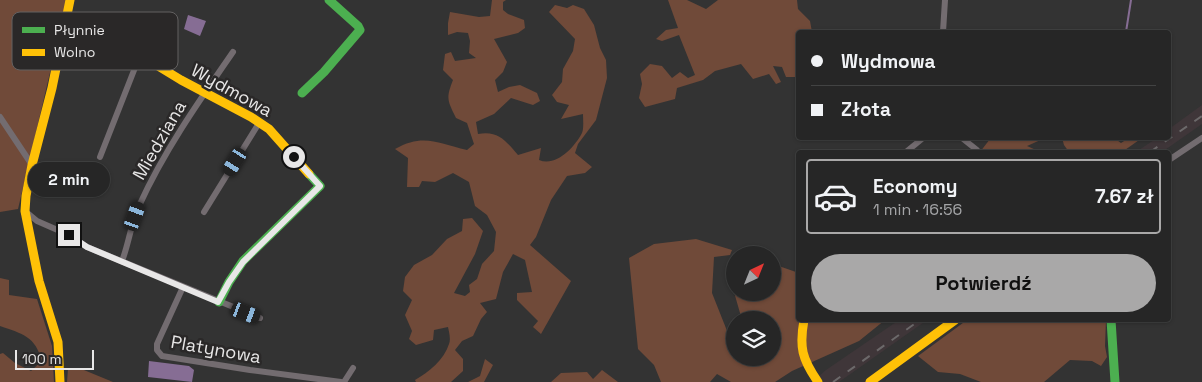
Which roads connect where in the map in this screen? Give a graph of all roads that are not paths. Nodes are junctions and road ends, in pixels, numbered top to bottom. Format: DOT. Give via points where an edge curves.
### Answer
graph roads {
  1 [pos="329,0"];
  2 [pos="945,0"];
  3 [pos="944,30"];
  4 [pos="233,52"];
  5 [pos="56,70"];
  6 [pos="134,70"];
  7 [pos="166,70"];
  8 [pos="205,92"];
  9 [pos="302,93"];
  10 [pos="0,117"];
  11 [pos="259,123"];
  12 [pos="1202,138"];
  13 [pos="921,140"];
  14 [pos="964,140"];
  15 [pos="908,150"];
  16 [pos="977,150"];
  17 [pos="100,157"];
  18 [pos="1171,159"];
  19 [pos="32,165"];
  20 [pos="25,210"];
  21 [pos="204,212"];
  22 [pos="122,261"];
  23 [pos="183,287"];
  24 [pos="218,302"];
  25 [pos="260,318"];
  26 [pos="805,322"];
  27 [pos="952,322"];
  28 [pos="1111,322"];
  29 [pos="354,368"];
  30 [pos="60,382"];
  31 [pos="342,382"];
  32 [pos="818,382"];
  33 [pos="870,382"];
  34 [pos="1115,382"];
  1 -- 9 [label="street" via="358,26 359,34"];
  2 -- 3 [label="street"];
  4 -- 8 [label="street, Miedziana"];
  5 -- 19 [label="street"];
  6 -- 17 [label="street"];
  7 -- 8 [label="street, Wydmowa"];
  8 -- 11 [label="street, Wydmowa"];
  8 -- 22 [label="street, Miedziana" via="139,206"];
  10 -- 19 [label="street"];
  11 -- 21 [label="street"];
  11 -- 24 [label="street, Wydmowa" via="269,128 320,186 243,262"];
  12 -- 18 [label="street"];
  13 -- 15 [label="street"];
  14 -- 16 [label="street"];
  19 -- 20 [label="street"];
  20 -- 22 [label="street" via="37,221"];
  20 -- 30 [label="street" via="39,281 58,342"];
  22 -- 23 [label="street"];
  23 -- 24 [label="street"];
  23 -- 31 [label="street, Platynowa" via="158,344 161,355"];
  24 -- 25 [label="street"];
  26 -- 32 [label="street" via="800,345 804,361"];
  27 -- 33 [label="street"];
  28 -- 34 [label="street"];
  29 -- 31 [label="street"];
}
